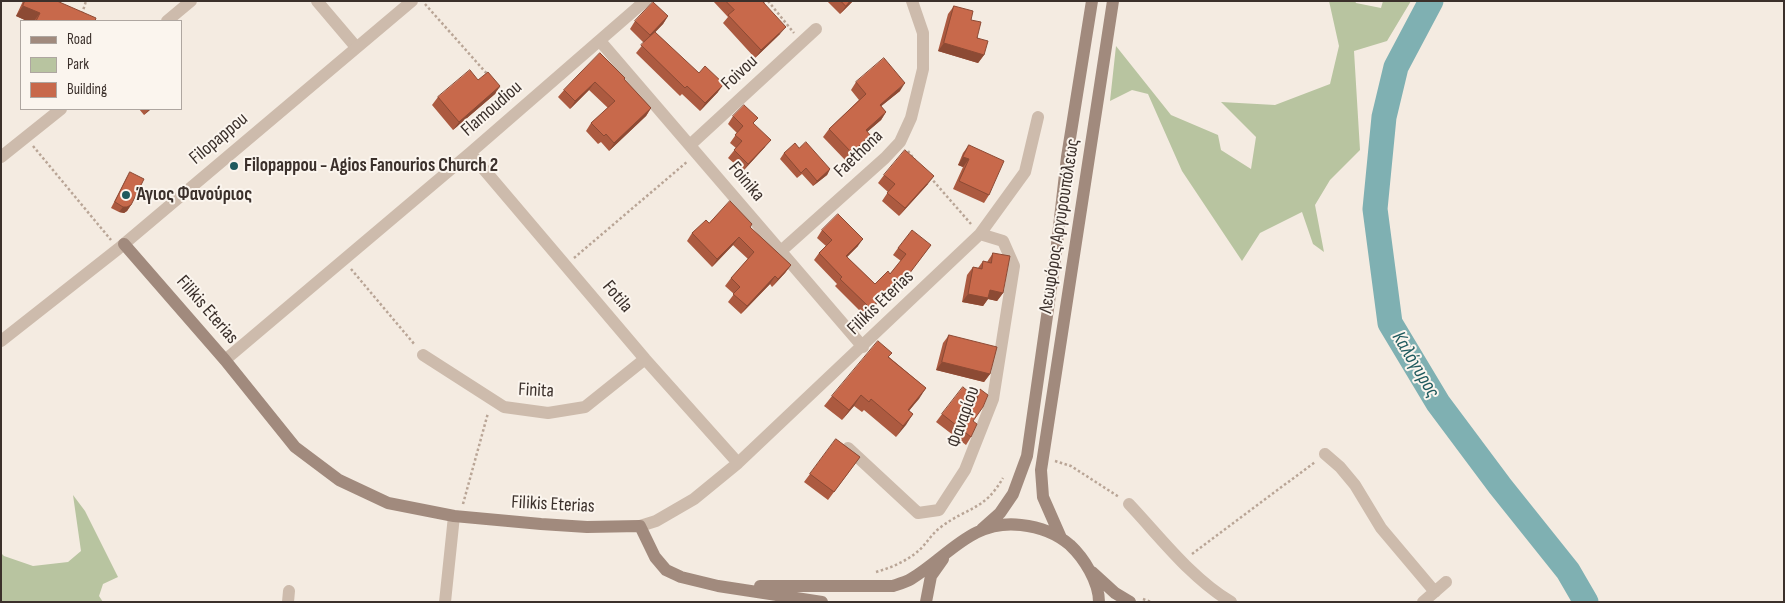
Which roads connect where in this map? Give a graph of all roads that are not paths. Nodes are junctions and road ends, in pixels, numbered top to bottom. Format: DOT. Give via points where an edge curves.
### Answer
graph roads {
  1 [pos="191,1"];
  2 [pos="317,1"];
  3 [pos="412,1"];
  4 [pos="645,1"];
  5 [pos="912,1"];
  6 [pos="1092,1"];
  7 [pos="1113,1"];
  8 [pos="168,20"];
  9 [pos="816,29"];
  10 [pos="600,41"];
  11 [pos="356,47"];
  12 [pos="60,110"];
  13 [pos="1038,117"];
  14 [pos="693,149"];
  15 [pos="3,151"];
  16 [pos="470,153"];
  17 [pos="980,234"];
  18 [pos="121,247"];
  19 [pos="780,251"];
  20 [pos="1,341"];
  21 [pos="862,347"];
  22 [pos="423,355"];
  23 [pos="645,358"];
  24 [pos="225,360"];
  25 [pos="848,448"];
  26 [pos="1325,454"];
  27 [pos="738,463"];
  28 [pos="1129,504"];
  29 [pos="457,516"];
  30 [pos="640,526"];
  31 [pos="982,528"];
  32 [pos="1061,538"];
  33 [pos="950,549"];
  34 [pos="1090,570"];
  35 [pos="1446,582"];
  36 [pos="718,586"];
  37 [pos="1435,592"];
  38 [pos="1133,599"];
  39 [pos="444,602"];
  40 [pos="822,602"];
  41 [pos="926,602"];
  42 [pos="1099,602"];
  43 [pos="1231,602"];
  44 [pos="1423,602"];
  1 -- 8 [label="street"];
  2 -- 11 [label="street"];
  3 -- 11 [label="street, Filopappou"];
  4 -- 10 [label="street, Flamoudiou"];
  5 -- 19 [label="street, Faethona" via="923,34 923,69 911,118 900,142"];
  6 -- 31 [label="main road, Λεωφόρος Αργυρουπόλεως" via="1026,456 1013,494 1000,513"];
  7 -- 32 [label="main road, Λεωφόρος Αργυρουπόλεως" via="1048,458 1041,470 1043,497"];
  9 -- 14 [label="street, Foivou"];
  10 -- 14 [label="street, Foinika"];
  10 -- 16 [label="street, Flamoudiou"];
  11 -- 18 [label="street, Filopappou"];
  12 -- 15 [label="street"];
  13 -- 17 [label="street, Filikis Eterias" via="1024,172"];
  14 -- 19 [label="street, Foinika"];
  16 -- 23 [label="street, Fotila"];
  16 -- 24 [label="street, Flamoudiou"];
  17 -- 21 [label="street, Filikis Eterias"];
  17 -- 25 [label="street, Φαναρίου" via="1003,241 1014,266 993,399 965,470 939,510 918,513"];
  18 -- 20 [label="street, Filopappou"];
  18 -- 24 [label="main road, Filikis Eterias"];
  19 -- 21 [label="street, Foinika"];
  21 -- 27 [label="street, Filikis Eterias"];
  22 -- 23 [label="street, Finita" via="504,407 548,413 585,407"];
  23 -- 27 [label="street, Fotila"];
  24 -- 29 [label="main road, Filikis Eterias" via="295,447 339,480 388,503"];
  26 -- 37 [label="street" via="1356,485 1380,528"];
  27 -- 30 [label="street, Filikis Eterias" via="694,499 656,521"];
  28 -- 43 [label="street" via="1212,590"];
  29 -- 30 [label="main road, Filikis Eterias" via="587,527"];
  29 -- 39 [label="street"];
  30 -- 36 [label="main road" via="655,557 666,570"];
  31 -- 32 [label="main road" via="1009,523 1036,526"];
  31 -- 33 [label="main road, Λεωφόρος Αργυρουπόλεως"];
  32 -- 34 [label="main road"];
  33 -- 36 [label="main road, Λεωφόρος Αργυρουπόλεως" via="910,580 893,586"];
  33 -- 41 [label="main road" via="931,576"];
  34 -- 38 [label="main road" via="1115,593"];
  34 -- 42 [label="main road"];
  35 -- 37 [label="street"];
  36 -- 40 [label="main road"];
  37 -- 44 [label="street"];
}
